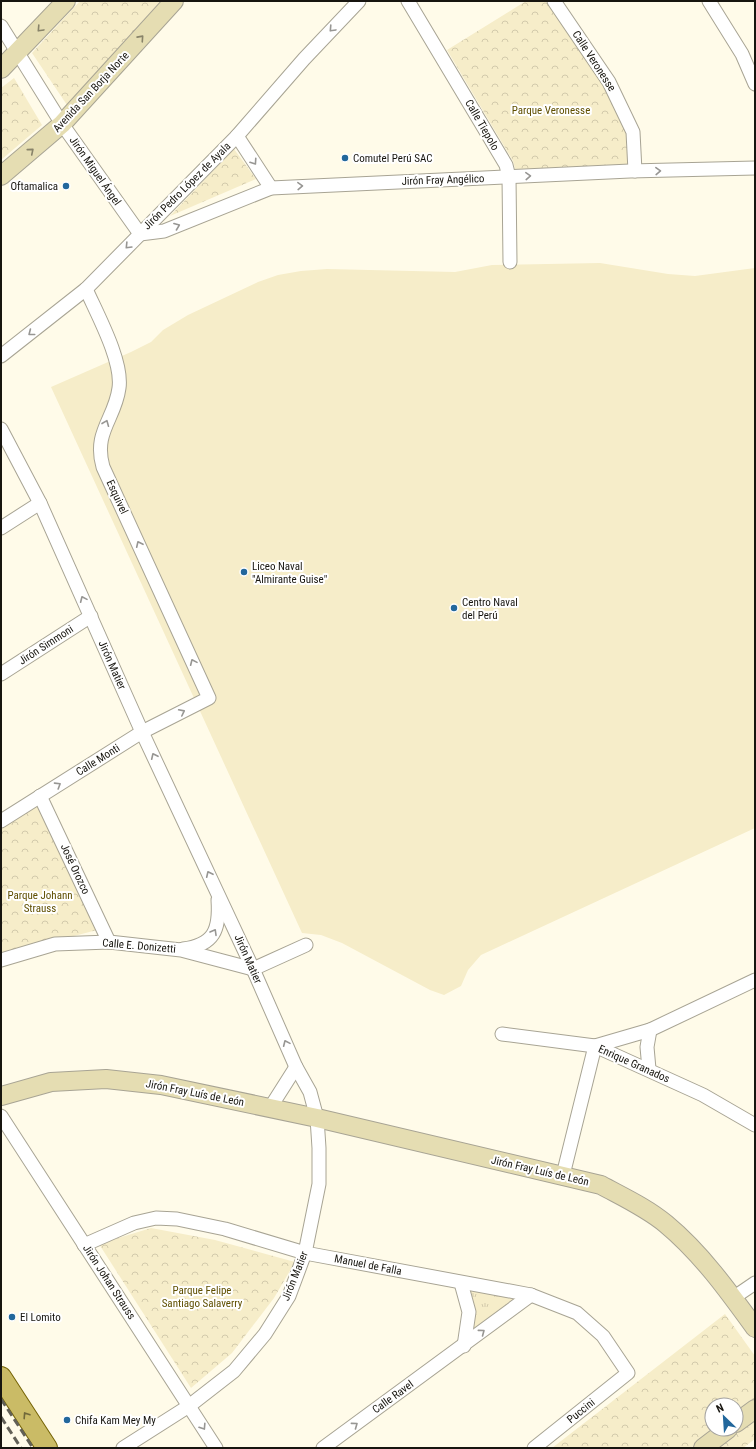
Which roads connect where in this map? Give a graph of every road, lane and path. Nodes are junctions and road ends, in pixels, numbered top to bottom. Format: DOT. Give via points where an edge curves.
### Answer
graph roads {
  1 [pos="66,1"];
  2 [pos="174,1"];
  3 [pos="359,1"];
  4 [pos="408,1"];
  5 [pos="554,1"];
  6 [pos="708,1"];
  7 [pos="1,26"];
  8 [pos="18,52"];
  9 [pos="1,69"];
  10 [pos="755,84"];
  11 [pos="62,124"];
  12 [pos="237,136"];
  13 [pos="755,168"];
  14 [pos="635,171"];
  15 [pos="1,176"];
  16 [pos="509,177"];
  17 [pos="271,188"];
  18 [pos="140,234"];
  19 [pos="510,262"];
  20 [pos="86,289"];
  21 [pos="1,356"];
  22 [pos="1,429"];
  23 [pos="40,503"];
  24 [pos="1,528"];
  25 [pos="91,616"];
  26 [pos="1,674"];
  27 [pos="203,701"];
  28 [pos="142,732"];
  29 [pos="40,796"];
  30 [pos="1,821"];
  31 [pos="218,892"];
  32 [pos="109,942"];
  33 [pos="306,945"];
  34 [pos="181,950"];
  35 [pos="1,960"];
  36 [pos="253,969"];
  37 [pos="755,980"];
  38 [pos="650,1030"];
  39 [pos="502,1034"];
  40 [pos="594,1046"];
  41 [pos="296,1067"];
  42 [pos="649,1069"];
  43 [pos="1,1096"];
  44 [pos="270,1108"];
  45 [pos="1,1116"];
  46 [pos="317,1118"];
  47 [pos="755,1125"];
  48 [pos="563,1175"];
  49 [pos="84,1245"];
  50 [pos="305,1253"];
  51 [pos="461,1283"];
  52 [pos="755,1283"];
  53 [pos="531,1295"];
  54 [pos="733,1298"];
  55 [pos="755,1328"];
  56 [pos="464,1346"];
  57 [pos="628,1373"];
  58 [pos="1,1378"];
  59 [pos="189,1406"];
  60 [pos="755,1409"];
  61 [pos="744,1417"];
  62 [pos="717,1437"];
  63 [pos="47,1448"];
  64 [pos="123,1448"];
  65 [pos="216,1448"];
  66 [pos="323,1448"];
  67 [pos="534,1448"];
  68 [pos="703,1448"];
  1 -- 8 [label="street, one-way"];
  11 -- 2 [label="street, Avenida San Borja Norte, one-way"];
  3 -- 12 [label="street, Jirón Pedro López de Ayala, one-way"];
  4 -- 16 [label="street, Calle Tiepolo" via="506,165"];
  5 -- 14 [label="street, Calle Veronesse" via="609,82 633,132"];
  6 -- 10 [label="street" via="742,54"];
  7 -- 8 [label="street, Jirón Miguel Ángel"];
  8 -- 9 [label="street"];
  8 -- 11 [label="street, Jirón Miguel Ángel"];
  15 -- 11 [label="street, Avenida San Borja Norte, one-way"];
  11 -- 18 [label="street, Jirón Miguel Ángel"];
  12 -- 17 [label="street, one-way"];
  12 -- 18 [label="street, Jirón Pedro López de Ayala"];
  14 -- 13 [label="street, Jirón Fray Angélico, one-way"];
  16 -- 14 [label="street, Jirón Fray Angélico, one-way"];
  17 -- 16 [label="street, Jirón Fray Angélico, one-way"];
  16 -- 19 [label="street, Calle Tiepolo"];
  18 -- 17 [label="street, Jirón Fray Angélico, one-way" via="164,231"];
  18 -- 20 [label="street, Jirón Pedro López de Ayala, one-way"];
  20 -- 21 [label="street, Jirón Pedro López de Ayala, one-way"];
  27 -- 20 [label="street, Esquivel, one-way" via="102,461 100,444 119,387 117,362"];
  22 -- 23 [label="street, Jirón Matier"];
  23 -- 24 [label="street"];
  25 -- 23 [label="street, Jirón Matier, one-way"];
  25 -- 26 [label="street, Jirón Simmoni"];
  25 -- 28 [label="street, Jirón Matier"];
  28 -- 27 [label="street, Calle Monti, one-way"];
  29 -- 28 [label="street, Calle Monti, one-way"];
  31 -- 28 [label="street, Jirón Matier, one-way"];
  29 -- 30 [label="street, Calle Monti"];
  29 -- 32 [label="street, José Orozco"];
  34 -- 31 [label="street, one-way" via="198,947 210,938 217,928"];
  31 -- 36 [label="street, Jirón Matier"];
  32 -- 34 [label="street, Calle E. Donizetti"];
  32 -- 35 [label="street, Calle E. Donizetti" via="55,944"];
  33 -- 36 [label="street"];
  34 -- 36 [label="street, Calle E. Donizetti"];
  41 -- 36 [label="street, Jirón Matier, one-way"];
  37 -- 38 [label="street"];
  38 -- 40 [label="street"];
  38 -- 42 [label="street" via="647,1047"];
  39 -- 40 [label="street, Enrique Granados"];
  40 -- 42 [label="street, Enrique Granados"];
  40 -- 48 [label="street"];
  41 -- 44 [label="street"];
  41 -- 46 [label="street, Jirón Matier" via="310,1092"];
  42 -- 47 [label="street, Enrique Granados" via="703,1095"];
  43 -- 44 [label="street, Jirón Fray Luís de León" via="51,1082 106,1079 161,1085"];
  44 -- 46 [label="street, Jirón Fray Luís de León"];
  45 -- 49 [label="street, Jirón Johan Strauss"];
  46 -- 48 [label="street, Jirón Fray Luís de León"];
  46 -- 50 [label="street, Jirón Matier" via="319,1184"];
  48 -- 54 [label="street, Jirón Fray Luís de León" via="601,1185 639,1205 666,1224 698,1254"];
  49 -- 50 [label="street, Manuel de Falla" via="134,1223 156,1218 177,1219 225,1230"];
  49 -- 59 [label="street, Jirón Johan Strauss"];
  50 -- 51 [label="street, Manuel de Falla"];
  50 -- 59 [label="street, Jirón Matier" via="289,1296 265,1334 234,1371"];
  51 -- 53 [label="street, Manuel de Falla"];
  51 -- 56 [label="street" via="469,1312"];
  52 -- 54 [label="street"];
  56 -- 53 [label="street, Calle Ravel, one-way"];
  53 -- 57 [label="street, Manuel de Falla" via="577,1313 603,1336"];
  54 -- 55 [label="street, Jirón Fray Luís de León"];
  66 -- 56 [label="street, Calle Ravel, one-way"];
  57 -- 67 [label="street, Puccini"];
  63 -- 58 [label="main road, one-way"];
  59 -- 64 [label="street, Jirón Matier"];
  59 -- 65 [label="street, Jirón Johan Strauss, one-way"];
  60 -- 61 [label="street"];
  62 -- 68 [label="street"];
}
